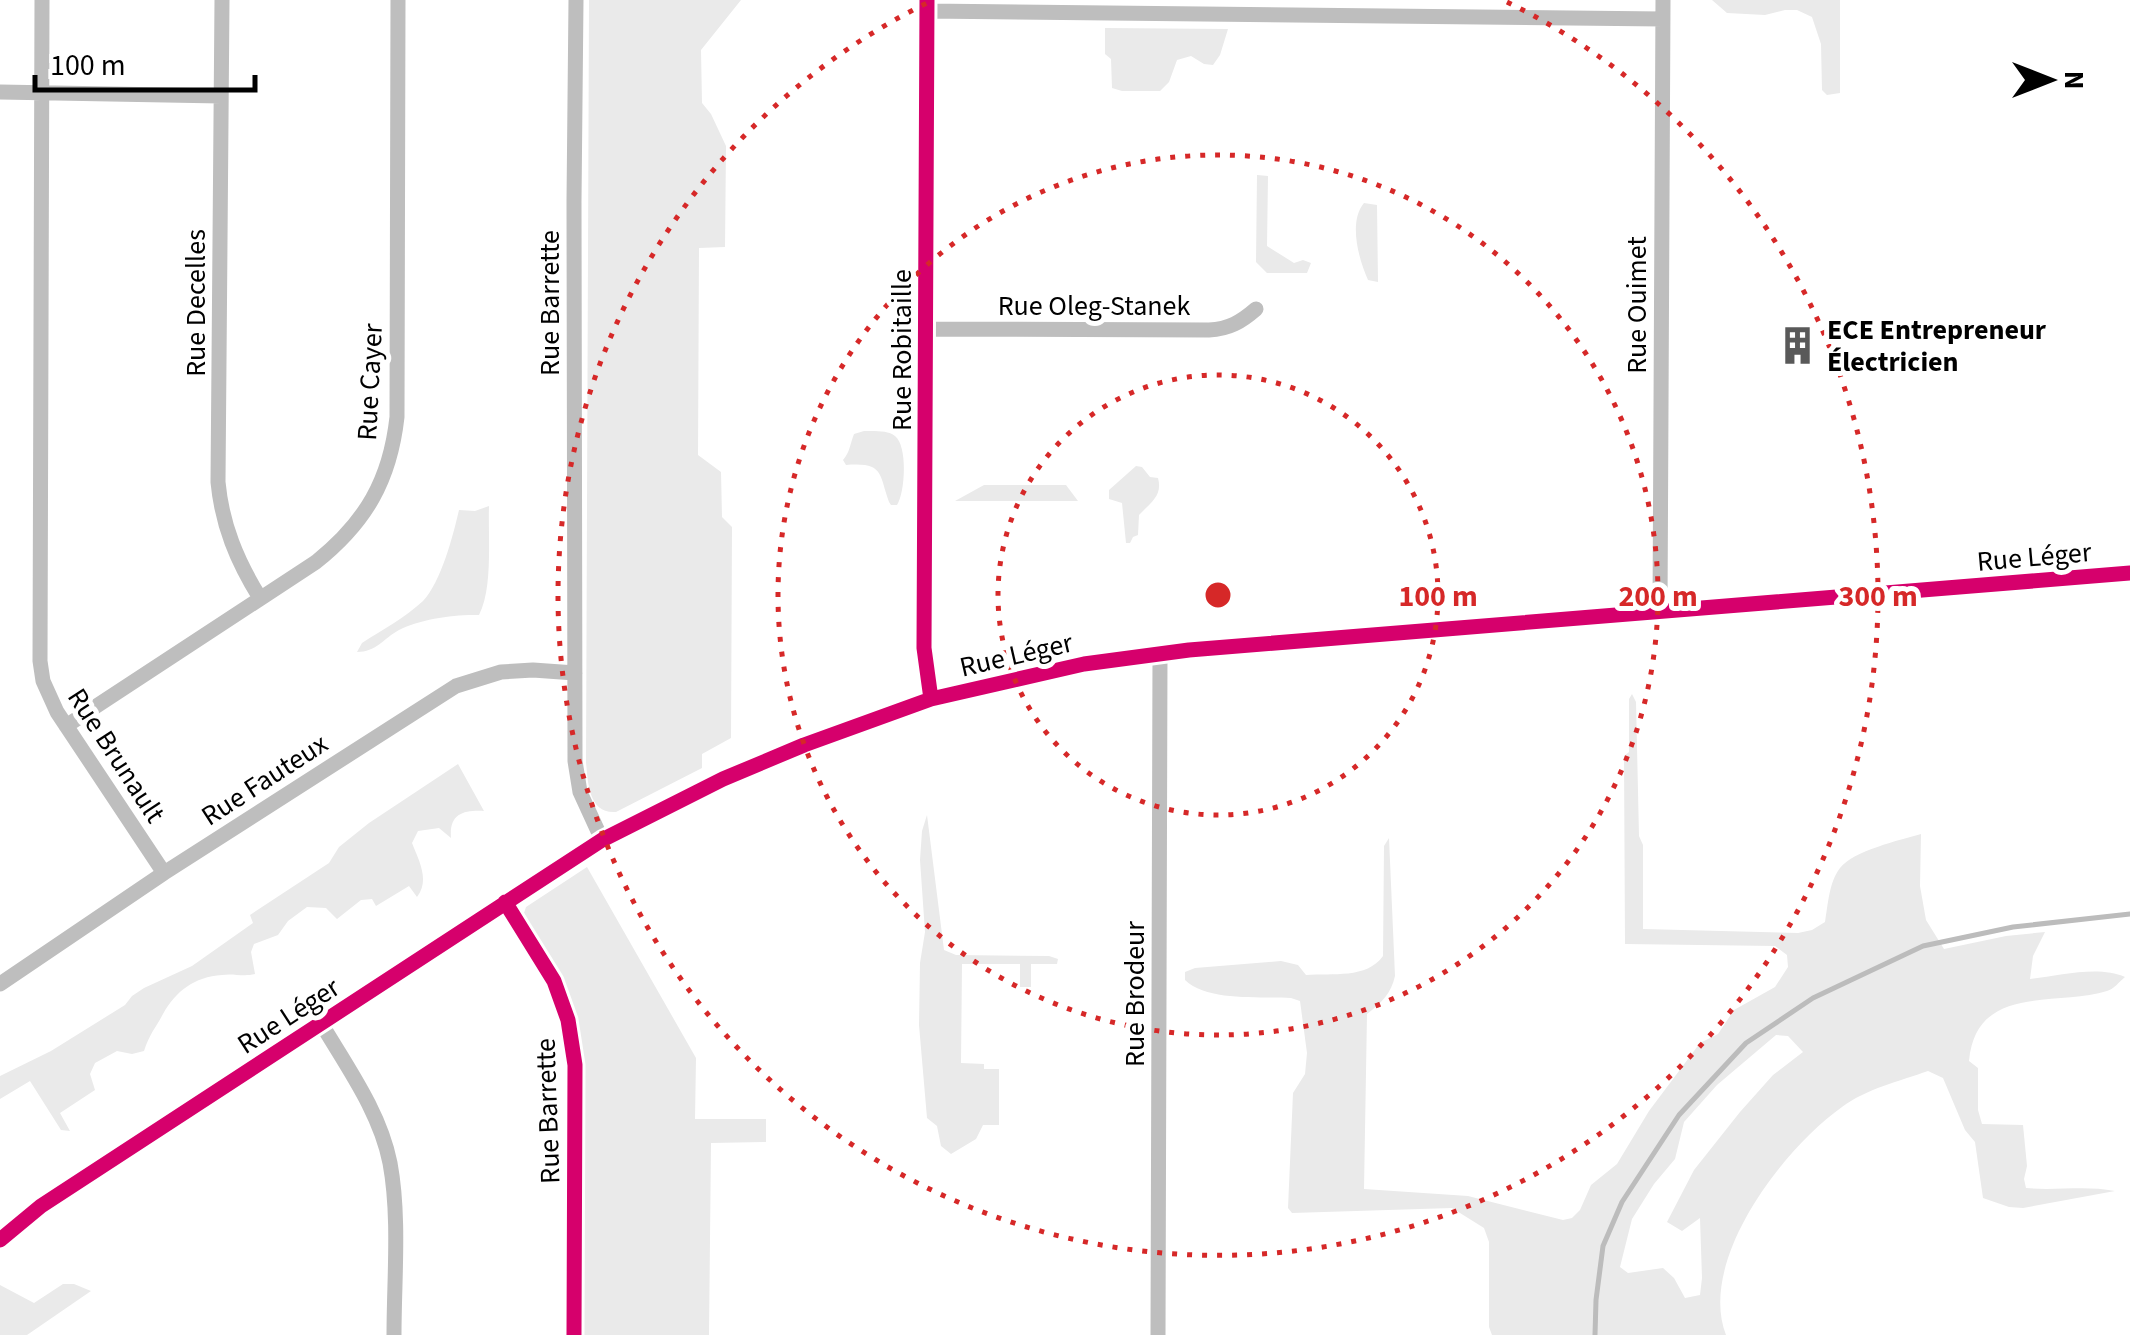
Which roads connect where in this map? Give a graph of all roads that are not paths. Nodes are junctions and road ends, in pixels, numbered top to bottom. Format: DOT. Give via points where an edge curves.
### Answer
graph roads {
  1 [pos="42,0"];
  2 [pos="222,0"];
  3 [pos="398,0"];
  4 [pos="576,0"];
  5 [pos="1663,0"];
  6 [pos="927,6"];
  7 [pos="1302,8"];
  8 [pos="1663,20"];
  9 [pos="0,92"];
  10 [pos="40,92"];
  11 [pos="221,96"];
  12 [pos="1256,309"];
  13 [pos="926,329"];
  14 [pos="2130,574"];
  15 [pos="260,598"];
  16 [pos="1660,610"];
  17 [pos="1160,653"];
  18 [pos="575,673"];
  19 [pos="931,699"];
  20 [pos="66,726"];
  21 [pos="602,840"];
  22 [pos="164,873"];
  23 [pos="506,902"];
  24 [pos="0,984"];
  25 [pos="321,1023"];
  26 [pos="0,1240"];
  27 [pos="394,1335"];
  28 [pos="574,1335"];
  29 [pos="1158,1335"];
  1 -- 10 [label="street, Rue Brunault"];
  2 -- 11 [label="street, Rue Decelles"];
  3 -- 15 [label="street, Rue Cayer" via="398,390 390,460 374,498 346,536"];
  4 -- 18 [label="street, Rue Barrette"];
  5 -- 8 [label="street, Rue Ouimet"];
  6 -- 7 [label="street"];
  6 -- 13 [label="street, Rue Robitaille"];
  7 -- 8 [label="street"];
  8 -- 16 [label="street, Rue Ouimet"];
  9 -- 10 [label="street"];
  10 -- 11 [label="street"];
  10 -- 20 [label="street, Rue Brunault" via="40,662"];
  11 -- 15 [label="street, Rue Decelles" via="219,493 225,528"];
  12 -- 13 [label="street, Rue Oleg-Stanek" via="1232,326 1209,330"];
  13 -- 19 [label="street, Rue Robitaille" via="924,648"];
  14 -- 16 [label="street, Rue Léger"];
  15 -- 20 [label="street, Rue Cayer"];
  16 -- 17 [label="street, Rue Léger"];
  17 -- 19 [label="street, Rue Léger"];
  17 -- 29 [label="street, Rue Brodeur"];
  18 -- 21 [label="street, Rue Barrette" via="577,780"];
  18 -- 22 [label="street, Rue Fauteux" via="500,672 456,686"];
  19 -- 21 [label="street, Rue Léger" via="723,779"];
  20 -- 22 [label="street, Rue Brunault"];
  21 -- 23 [label="street, Rue Léger"];
  22 -- 24 [label="street, Rue Fauteux"];
  23 -- 25 [label="street, Rue Léger"];
  23 -- 28 [label="street, Rue Barrette" via="554,981 576,1065"];
  25 -- 26 [label="street, Rue Léger" via="41,1206"];
  25 -- 27 [label="street" via="363,1094 390,1162"];
}
